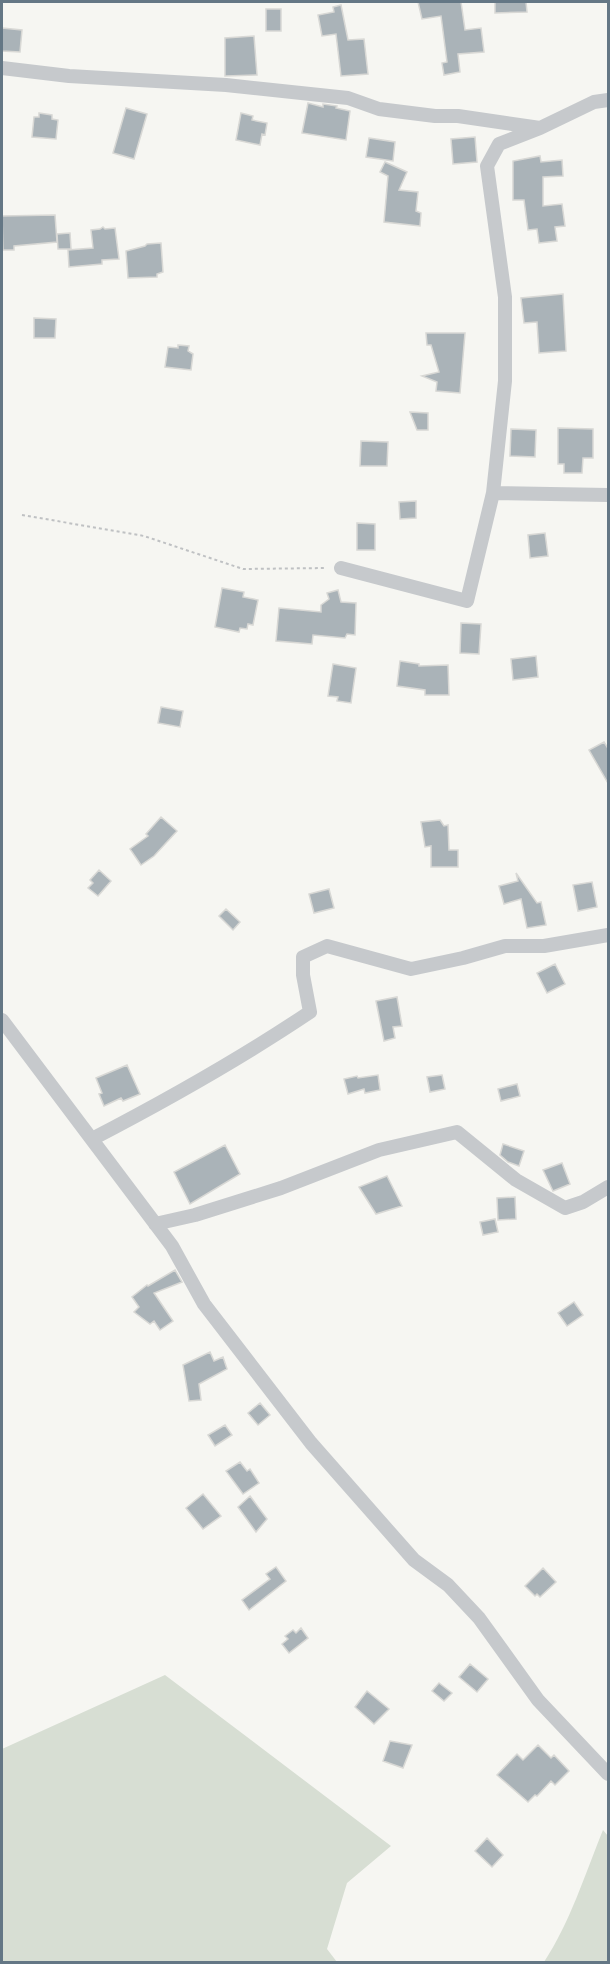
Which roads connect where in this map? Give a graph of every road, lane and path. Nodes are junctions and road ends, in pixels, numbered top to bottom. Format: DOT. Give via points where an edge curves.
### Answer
graph roads {
  1 [pos="2,68"];
  2 [pos="609,100"];
  3 [pos="540,128"];
  4 [pos="493,493"];
  5 [pos="609,495"];
  6 [pos="22,515"];
  7 [pos="341,568"];
  8 [pos="609,935"];
  9 [pos="2,1020"];
  10 [pos="92,1139"];
  11 [pos="609,1187"];
  12 [pos="155,1224"];
  13 [pos="609,1774"];
  1 -- 3 [label="street" via="348,98 379,109"];
  2 -- 3 [label="street" via="594,102"];
  3 -- 4 [label="street" via="499,144 487,166 505,297 505,381"];
  4 -- 5 [label="street"];
  4 -- 7 [label="street" via="467,601"];
  6 -- 7 [label="path" via="144,536 243,569"];
  8 -- 10 [label="street" via="544,946 505,946 411,969 327,946 303,957 310,1012 171,1098"];
  9 -- 10 [label="street"];
  10 -- 12 [label="street"];
  11 -- 12 [label="street" via="565,1208 516,1180 457,1132 379,1150 281,1188"];
  12 -- 13 [label="street" via="172,1246 204,1304 311,1443 414,1560 448,1585 479,1618 538,1700"];
}
